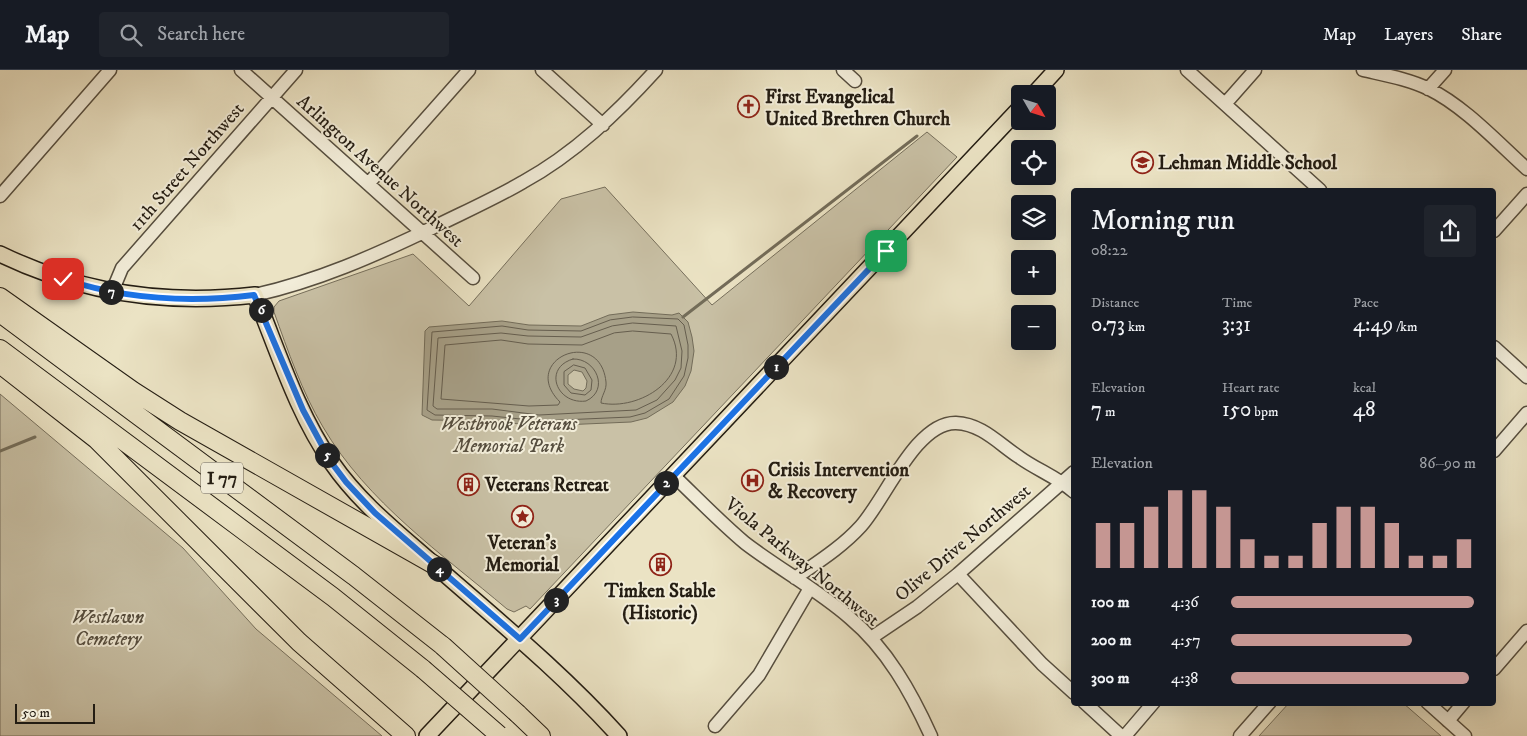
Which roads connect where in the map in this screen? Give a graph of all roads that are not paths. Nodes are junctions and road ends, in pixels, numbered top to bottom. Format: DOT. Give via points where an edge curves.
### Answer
graph roads {
  1 [pos="110,70"];
  2 [pos="241,70"];
  3 [pos="296,70"];
  4 [pos="470,70"];
  5 [pos="542,70"];
  6 [pos="656,70"];
  7 [pos="843,70"];
  8 [pos="1056,70"];
  9 [pos="1187,70"];
  10 [pos="1255,70"];
  11 [pos="1363,70"];
  12 [pos="1444,70"];
  13 [pos="855,81"];
  14 [pos="1042,85"];
  15 [pos="1428,89"];
  16 [pos="272,97"];
  17 [pos="1225,104"];
  18 [pos="1011,118"];
  19 [pos="604,125"];
  20 [pos="1527,169"];
  21 [pos="368,184"];
  22 [pos="1318,188"];
  23 [pos="1527,194"];
  24 [pos="0,196"];
  25 [pos="1496,229"];
  26 [pos="422,233"];
  27 [pos="0,254"];
  28 [pos="473,278"];
  29 [pos="112,292"];
  30 [pos="254,295"];
  31 [pos="0,297"];
  32 [pos="0,313"];
  33 [pos="0,349"];
  34 [pos="1496,349"];
  35 [pos="0,364"];
  36 [pos="1527,377"];
  37 [pos="1527,413"];
  38 [pos="1496,449"];
  39 [pos="1071,474"];
  40 [pos="673,475"];
  41 [pos="1062,482"];
  42 [pos="1071,490"];
  43 [pos="438,567"];
  44 [pos="958,574"];
  45 [pos="795,578"];
  46 [pos="810,588"];
  47 [pos="1527,631"];
  48 [pos="871,638"];
  49 [pos="520,639"];
  50 [pos="1496,667"];
  51 [pos="1071,690"];
  52 [pos="1089,706"];
  53 [pos="1150,706"];
  54 [pos="1266,706"];
  55 [pos="1431,706"];
  56 [pos="1461,706"];
  57 [pos="1448,721"];
  58 [pos="715,726"];
  59 [pos="406,736"];
  60 [pos="427,736"];
  61 [pos="500,736"];
  62 [pos="541,736"];
  63 [pos="619,736"];
  64 [pos="931,736"];
  65 [pos="1123,736"];
  66 [pos="1240,736"];
  67 [pos="1465,736"];
  1 -- 24 [label="street"];
  2 -- 16 [label="street, Arlington Avenue Northwest"];
  3 -- 16 [label="street, 11th Street Northwest"];
  4 -- 21 [label="street"];
  5 -- 19 [label="street"];
  6 -- 19 [label="street"];
  7 -- 13 [label="street"];
  8 -- 14 [label="main road"];
  9 -- 17 [label="street"];
  10 -- 17 [label="street"];
  11 -- 15 [label="street"];
  12 -- 15 [label="street"];
  15 -- 20 [label="street" via="1466,116"];
  16 -- 21 [label="street, Arlington Avenue Northwest"];
  16 -- 29 [label="street, 11th Street Northwest" via="122,268"];
  17 -- 22 [label="street"];
  18 -- 40 [label="main road"];
  19 -- 26 [label="street" via="524,182"];
  21 -- 26 [label="street, Arlington Avenue Northwest"];
  23 -- 25 [label="street"];
  26 -- 28 [label="street, Arlington Avenue Northwest"];
  26 -- 30 [label="street" via="306,282"];
  27 -- 29 [label="main road" via="63,279"];
  29 -- 30 [label="main road" via="203,299"];
  30 -- 43 [label="main road" via="303,410 331,462 375,513"];
  31 -- 43 [label="highway" via="180,421"];
  32 -- 62 [label="highway, I 77, bridge" via="346,570 443,646"];
  33 -- 61 [label="highway, I 77, bridge" via="333,596 423,668"];
  34 -- 36 [label="street"];
  35 -- 59 [label="highway" via="96,439 285,628"];
  37 -- 38 [label="street"];
  39 -- 41 [label="street, Olive Drive Northwest"];
  40 -- 45 [label="street, Viola Parkway Northwest" via="742,540"];
  40 -- 49 [label="main road"];
  41 -- 42 [label="street"];
  41 -- 44 [label="street, Olive Drive Northwest"];
  41 -- 45 [label="street" via="1020,458 982,430 956,423 939,426 915,448 863,524 840,546"];
  43 -- 49 [label="main road"];
  44 -- 48 [label="street, Olive Drive Northwest"];
  44 -- 51 [label="street"];
  45 -- 46 [label="street, Viola Parkway Northwest"];
  46 -- 48 [label="street, Viola Parkway Northwest"];
  46 -- 58 [label="street" via="759,675"];
  47 -- 50 [label="street"];
  48 -- 64 [label="street, Viola Parkway Northwest" via="904,683"];
  49 -- 60 [label="main road"];
  49 -- 63 [label="main road" via="575,688"];
  52 -- 65 [label="street"];
  53 -- 65 [label="street"];
  54 -- 66 [label="street"];
  55 -- 57 [label="street"];
  56 -- 57 [label="street"];
  57 -- 67 [label="street"];
}
